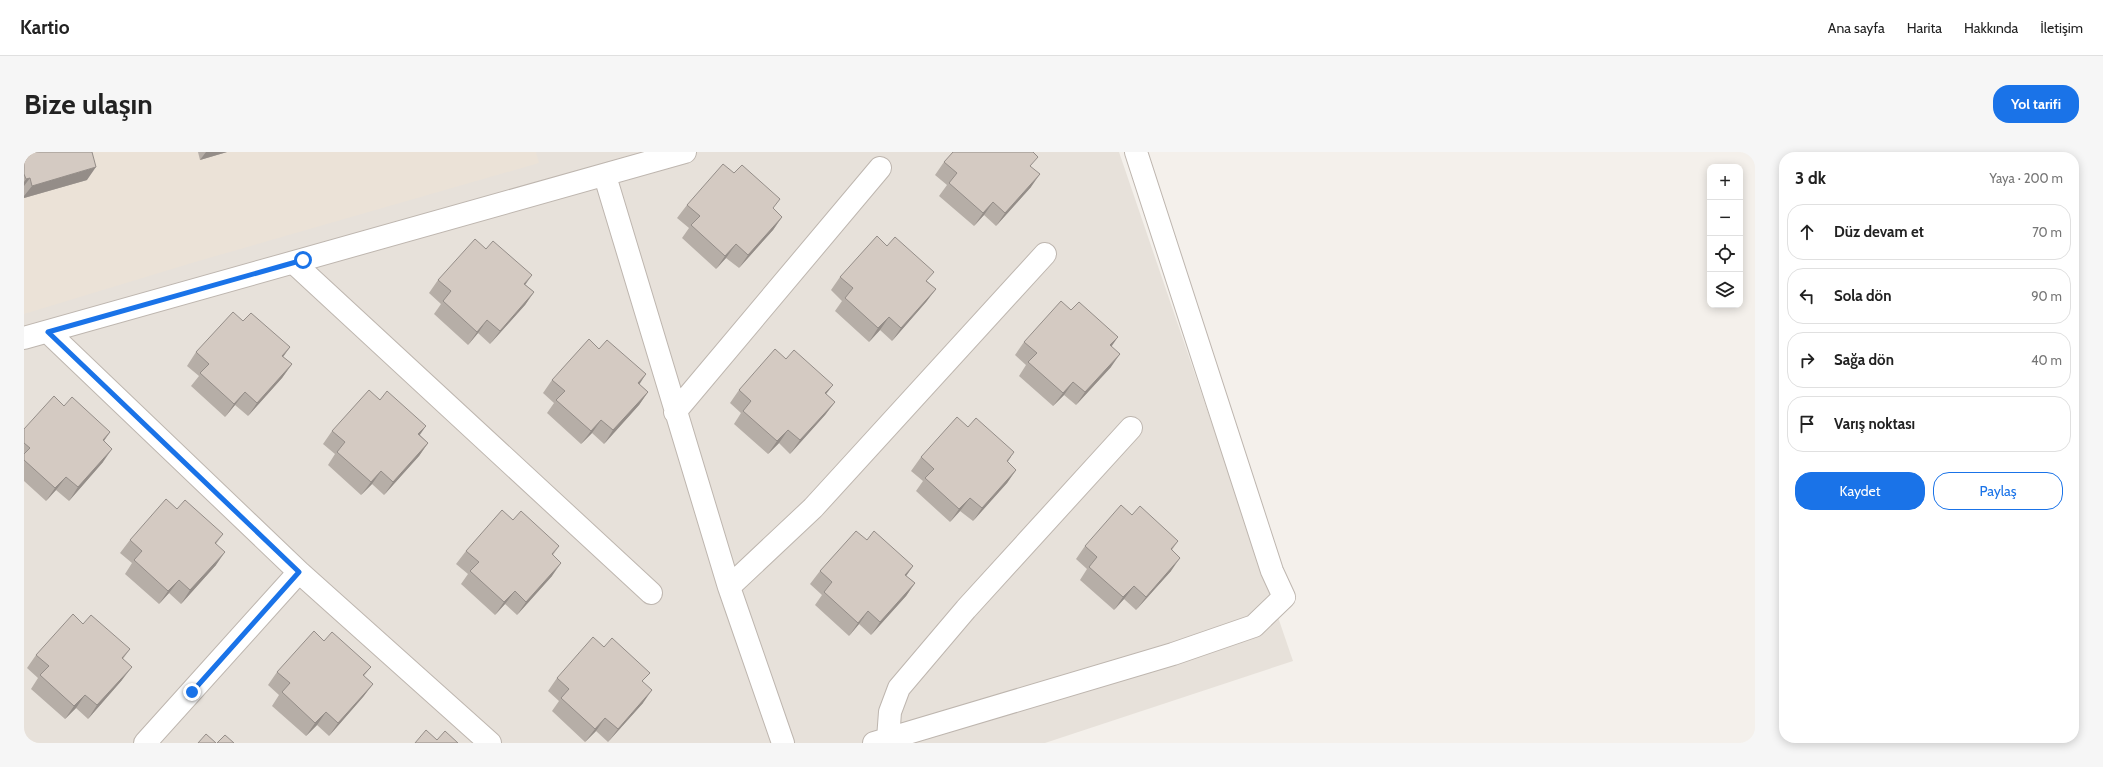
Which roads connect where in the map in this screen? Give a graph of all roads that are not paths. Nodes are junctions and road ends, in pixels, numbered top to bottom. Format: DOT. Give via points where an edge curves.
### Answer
graph roads {
  1 [pos="685,152"];
  2 [pos="1136,152"];
  3 [pos="880,168"];
  4 [pos="605,176"];
  5 [pos="1045,254"];
  6 [pos="294,263"];
  7 [pos="48,332"];
  8 [pos="24,338"];
  9 [pos="675,412"];
  10 [pos="1131,428"];
  11 [pos="299,572"];
  12 [pos="729,587"];
  13 [pos="651,593"];
  14 [pos="881,741"];
  15 [pos="145,743"];
  16 [pos="490,743"];
  17 [pos="783,743"];
  1 -- 4 [label="street"];
  2 -- 14 [label="street" via="1272,571 1284,597 1254,626 1173,654"];
  3 -- 9 [label="street"];
  4 -- 6 [label="street"];
  4 -- 9 [label="street"];
  5 -- 12 [label="street" via="813,508"];
  6 -- 7 [label="street"];
  6 -- 13 [label="street"];
  7 -- 8 [label="street"];
  7 -- 11 [label="street"];
  9 -- 12 [label="street"];
  10 -- 14 [label="street" via="966,609 899,688"];
  11 -- 15 [label="street"];
  11 -- 16 [label="street"];
  12 -- 17 [label="street"];
}
